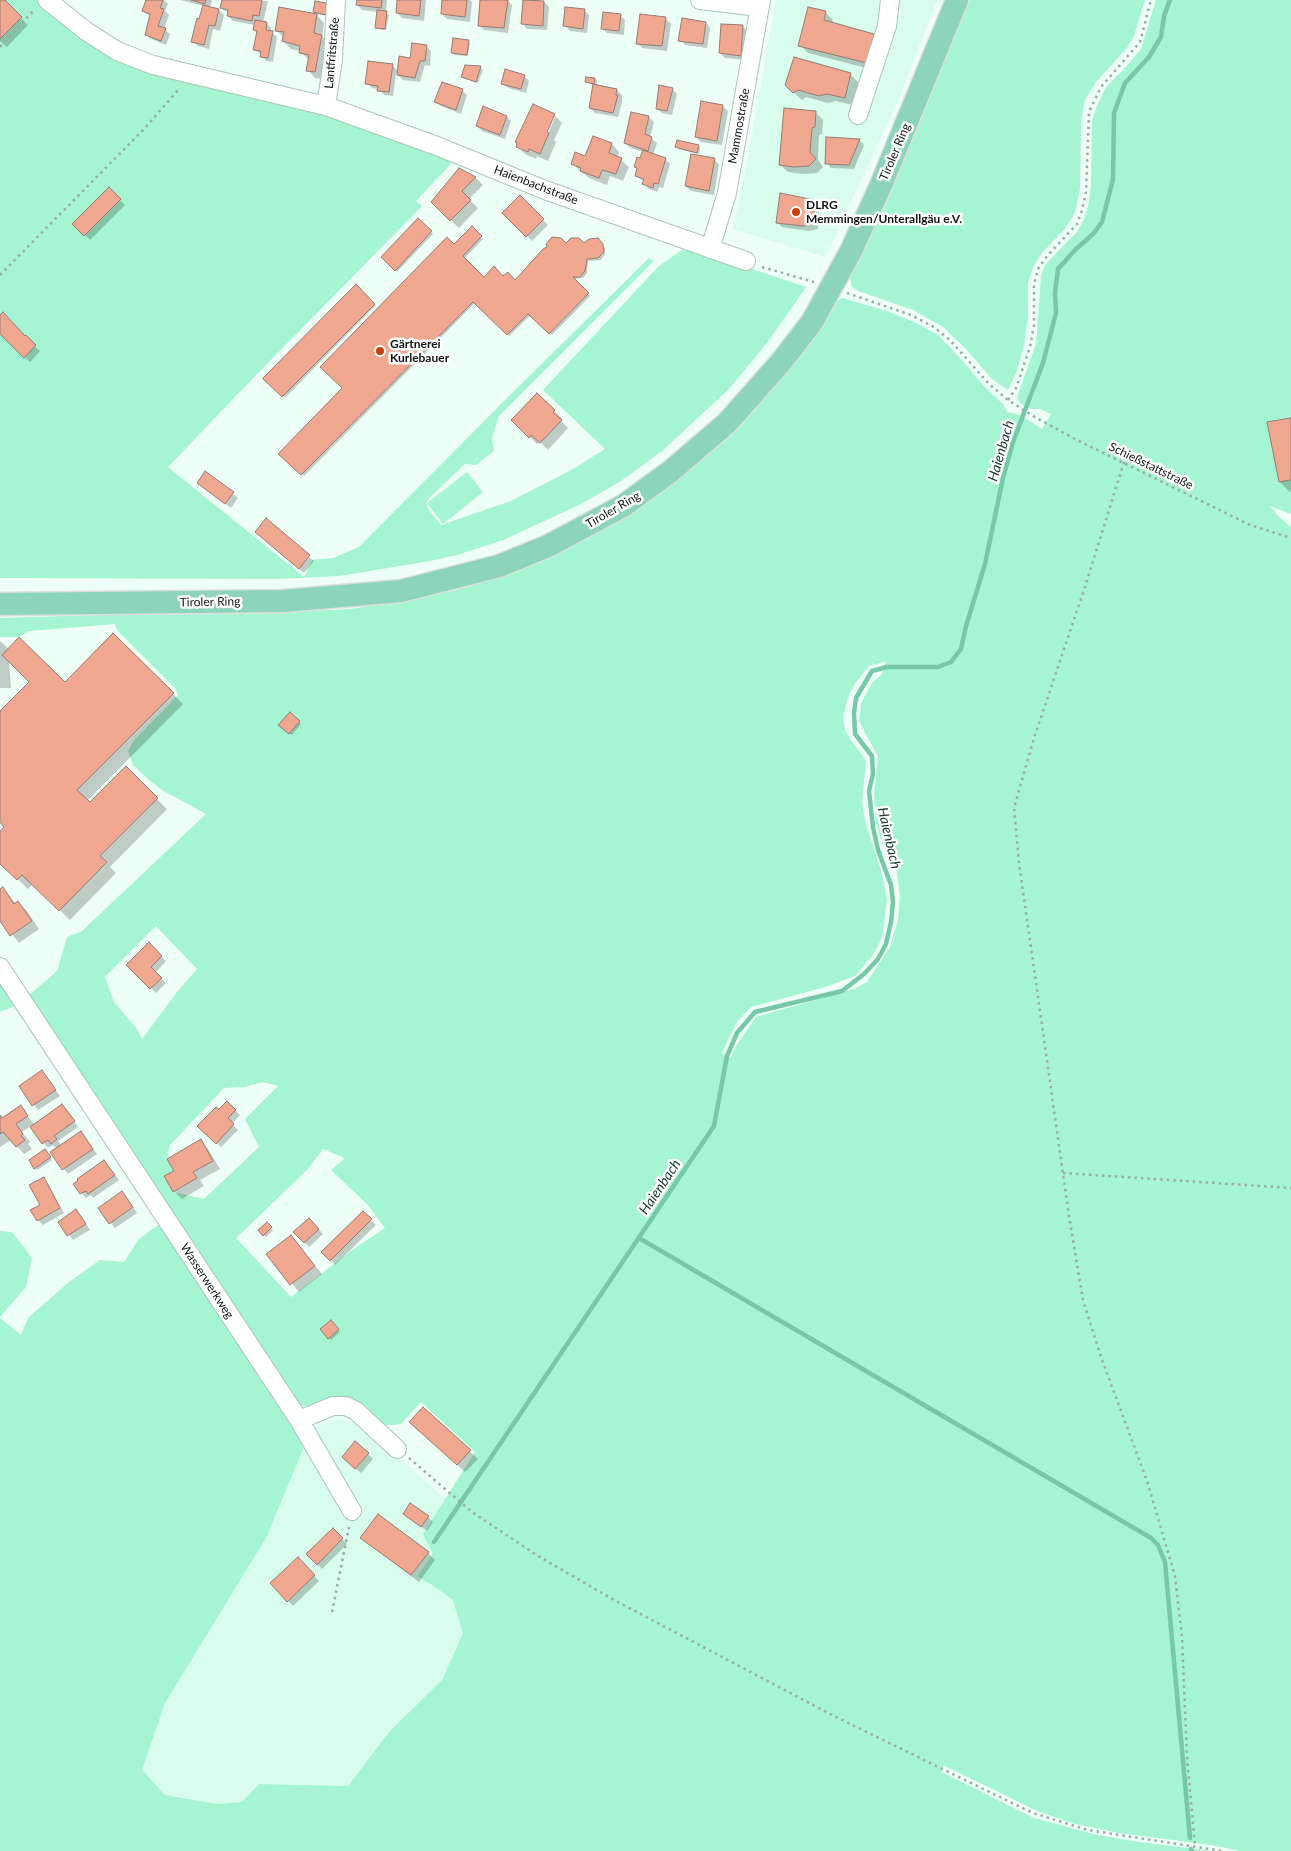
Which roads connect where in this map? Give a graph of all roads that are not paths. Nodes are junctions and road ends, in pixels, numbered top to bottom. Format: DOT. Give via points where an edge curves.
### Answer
graph roads {
  1 [pos="336,0"];
  2 [pos="700,0"];
  3 [pos="890,0"];
  4 [pos="957,0"];
  5 [pos="42,3"];
  6 [pos="760,3"];
  7 [pos="326,106"];
  8 [pos="858,114"];
  9 [pos="710,249"];
  10 [pos="746,261"];
  11 [pos="0,604"];
  12 [pos="0,967"];
  13 [pos="298,1420"];
  14 [pos="397,1449"];
  15 [pos="352,1511"];
  1 -- 7 [label="street, Lantfritstraße" via="333,60"];
  2 -- 6 [label="street"];
  3 -- 8 [label="street" via="887,26"];
  4 -- 11 [label="main road, Tiroler Ring" via="881,185 819,287 812,322 727,423 650,488 623,506 548,546 499,566 401,591 273,601"];
  5 -- 7 [label="street, Haienbachstraße" via="117,51 153,65"];
  6 -- 9 [label="street, Mammostraße" via="727,193"];
  7 -- 9 [label="street, Haienbachstraße"];
  9 -- 10 [label="street, Haienbachstraße"];
  12 -- 13 [label="street, Wasserwerkweg"];
  13 -- 14 [label="street" via="333,1406 346,1406 356,1411"];
  13 -- 15 [label="street, Wasserwerkweg"];
}
